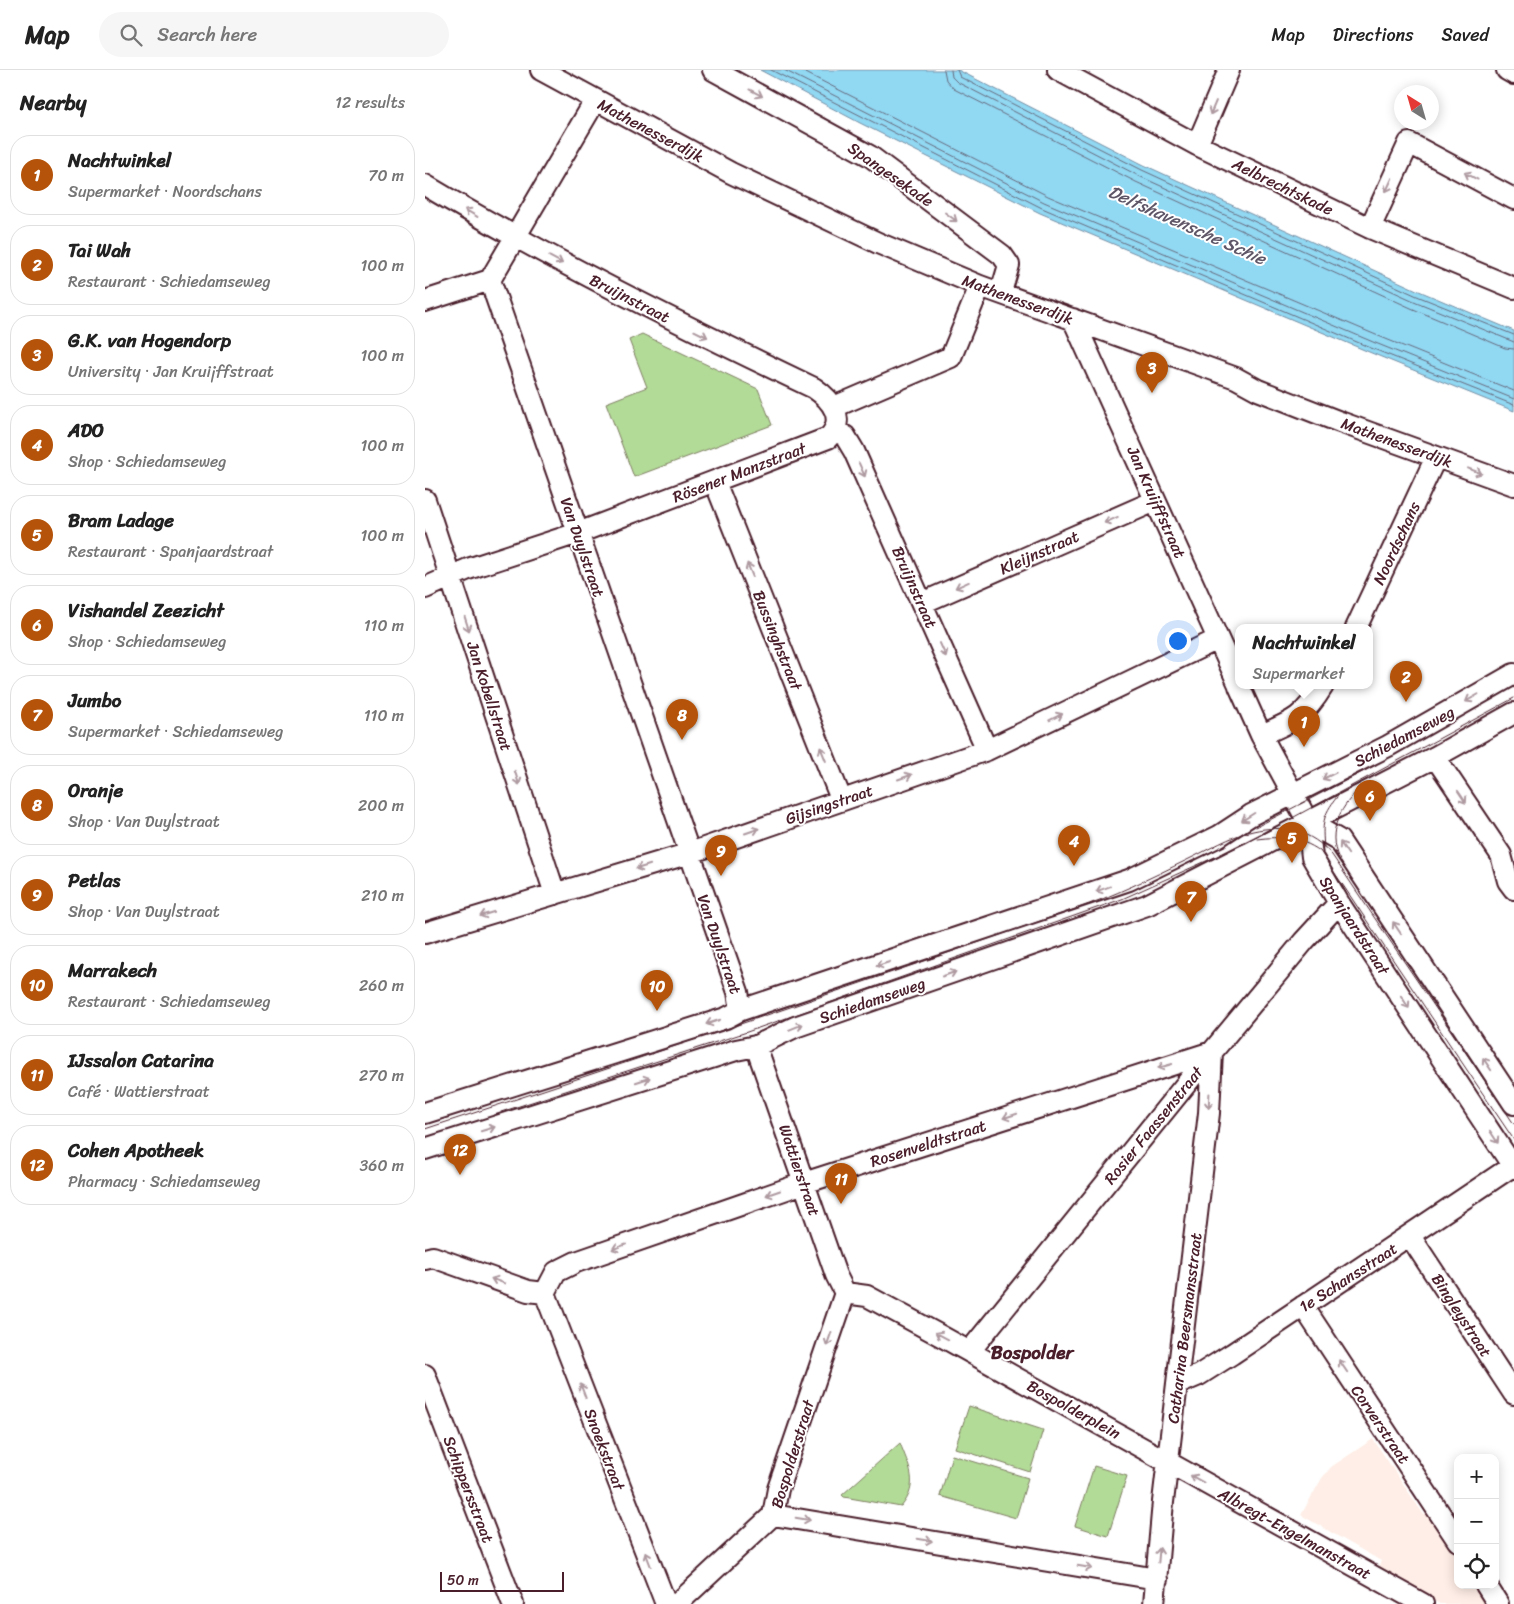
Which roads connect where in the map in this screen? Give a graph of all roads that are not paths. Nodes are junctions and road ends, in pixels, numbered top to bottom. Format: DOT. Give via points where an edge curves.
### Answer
graph roads {
  1 [pos="541,70"];
  2 [pos="713,70"];
  3 [pos="1058,70"];
  4 [pos="1229,70"];
  5 [pos="1507,70"];
  6 [pos="1514,74"];
  7 [pos="1080,76"];
  8 [pos="595,101"];
  9 [pos="1197,145"];
  10 [pos="425,185"];
  11 [pos="1514,199"];
  12 [pos="1370,228"];
  13 [pos="513,238"];
  14 [pos="490,280"];
  15 [pos="981,286"];
  16 [pos="1514,288"];
  17 [pos="1001,292"];
  18 [pos="425,301"];
  19 [pos="1073,319"];
  20 [pos="835,407"];
  21 [pos="836,431"];
  22 [pos="1436,457"];
  23 [pos="715,482"];
  24 [pos="1514,485"];
  25 [pos="425,500"];
  26 [pos="1155,501"];
  27 [pos="579,533"];
  28 [pos="451,578"];
  29 [pos="425,588"];
  30 [pos="922,603"];
  31 [pos="1358,624"];
  32 [pos="1219,639"];
  33 [pos="1514,674"];
  34 [pos="1235,677"];
  35 [pos="1240,689"];
  36 [pos="1321,689"];
  37 [pos="1514,713"];
  38 [pos="1261,735"];
  39 [pos="987,750"];
  40 [pos="1435,756"];
  41 [pos="1291,794"];
  42 [pos="841,799"];
  43 [pos="1307,822"];
  44 [pos="689,853"];
  45 [pos="1514,889"];
  46 [pos="555,894"];
  47 [pos="1339,903"];
  48 [pos="425,933"];
  49 [pos="741,1010"];
  50 [pos="756,1046"];
  51 [pos="1212,1052"];
  52 [pos="1514,1104"];
  53 [pos="425,1113"];
  54 [pos="425,1149"];
  55 [pos="1514,1166"];
  56 [pos="805,1183"];
  57 [pos="1410,1236"];
  58 [pos="425,1259"];
  59 [pos="545,1293"];
  60 [pos="845,1293"];
  61 [pos="1303,1306"];
  62 [pos="969,1351"];
  63 [pos="425,1375"];
  64 [pos="1178,1384"];
  65 [pos="1514,1394"];
  66 [pos="1168,1462"];
  67 [pos="773,1515"];
  68 [pos="1454,1535"];
  69 [pos="1157,1579"];
  70 [pos="1489,1589"];
  71 [pos="513,1604"];
  72 [pos="666,1604"];
  73 [pos="677,1604"];
  74 [pos="1154,1604"];
  75 [pos="1423,1604"];
  76 [pos="1498,1604"];
  1 -- 8 [label="street, Mathenesserdijk"];
  2 -- 17 [label="street, Spangesekade, one-way" via="870,156 999,253 1009,265"];
  3 -- 7 [label="street, Aelbrechtskade"];
  4 -- 9 [label="street, one-way"];
  5 -- 6 [label="street"];
  7 -- 9 [label="street, Aelbrechtskade"];
  8 -- 13 [label="street"];
  8 -- 15 [label="street, Mathenesserdijk" via="817,215"];
  9 -- 12 [label="street, Aelbrechtskade"];
  13 -- 10 [label="street, Bruijnstraat, one-way"];
  11 -- 12 [label="street, one-way" via="1409,143"];
  12 -- 16 [label="street, Aelbrechtskade"];
  13 -- 14 [label="street"];
  13 -- 20 [label="street, Bruijnstraat, one-way" via="649,309 814,388 827,396"];
  14 -- 18 [label="street"];
  14 -- 27 [label="street, Van Duylstraat"];
  15 -- 17 [label="street, Mathenesserdijk"];
  15 -- 20 [label="street" via="951,358"];
  17 -- 19 [label="street, Mathenesserdijk"];
  19 -- 22 [label="street, Mathenesserdijk" via="1236,378 1258,390"];
  19 -- 26 [label="street, Jan Kruijffstraat"];
  20 -- 21 [label="street"];
  21 -- 23 [label="street, Rösener Manzstraat" via="828,438"];
  21 -- 30 [label="street, Bruijnstraat, one-way" via="845,436 854,451"];
  22 -- 24 [label="street, Mathenesserdijk, one-way"];
  22 -- 31 [label="street, Noordschans"];
  23 -- 27 [label="street, Rösener Manzstraat"];
  42 -- 23 [label="street, Bussinghstraat, one-way"];
  25 -- 28 [label="street, Jan Kobellstraat"];
  26 -- 30 [label="street, Kleijnstraat, one-way"];
  26 -- 32 [label="street, Jan Kruijffstraat"];
  27 -- 28 [label="street, Rösener Manzstraat"];
  27 -- 44 [label="street, Van Duylstraat"];
  28 -- 29 [label="street, Rösener Manzstraat"];
  28 -- 46 [label="street, Jan Kobellstraat, one-way"];
  30 -- 39 [label="street, Bruijnstraat, one-way"];
  32 -- 34 [label="street, Jan Kruijffstraat"];
  39 -- 32 [label="street, Gijsingstraat, one-way"];
  33 -- 41 [label="street, Schiedamseweg, one-way" via="1395,742"];
  35 -- 38 [label="street, Jan Kruijffstraat"];
  36 -- 38 [label="street" via="1302,715"];
  37 -- 40 [label="street, Schiedamseweg"];
  38 -- 41 [label="street, Jan Kruijffstraat"];
  42 -- 39 [label="street, Gijsingstraat, one-way"];
  40 -- 43 [label="street, Schiedamseweg"];
  40 -- 45 [label="street, one-way" via="1501,855"];
  41 -- 43 [label="street"];
  41 -- 49 [label="street, Schiedamseweg, one-way" via="1219,836 1129,880"];
  44 -- 42 [label="street, Gijsingstraat, one-way"];
  43 -- 47 [label="street, Spanjaardstraat" via="1312,857"];
  50 -- 43 [label="street, Schiedamseweg, one-way" via="795,1027 1134,910"];
  52 -- 43 [label="street, Spanjaardstraat, one-way" via="1339,840"];
  44 -- 46 [label="street, Gijsingstraat, one-way"];
  44 -- 49 [label="street, Van Duylstraat" via="738,992"];
  46 -- 48 [label="street, Gijsingstraat, one-way"];
  47 -- 51 [label="street, Rosier Faassenstraat"];
  47 -- 55 [label="street, Spanjaardstraat, one-way"];
  49 -- 53 [label="street, Schiedamseweg, one-way" via="726,1018"];
  54 -- 50 [label="street, Schiedamseweg, one-way"];
  50 -- 56 [label="street, Wattierstraat"];
  51 -- 56 [label="street, Rosenveldtstraat, one-way"];
  51 -- 62 [label="street, Rosier Faassenstraat"];
  51 -- 64 [label="street, Catharina Beersmansstraat, one-way" via="1209,1113"];
  55 -- 57 [label="street, 1e Schansstraat"];
  56 -- 59 [label="street, Rosenveldtstraat, one-way" via="577,1262 556,1272"];
  56 -- 60 [label="street, Wattierstraat"];
  57 -- 61 [label="street, 1e Schansstraat"];
  57 -- 65 [label="street, Bingleystraat"];
  59 -- 58 [label="street, one-way" via="528,1291 433,1257"];
  72 -- 59 [label="street, Snoekstraat, one-way"];
  62 -- 60 [label="street, Bospolderplein, one-way" via="867,1296"];
  60 -- 67 [label="street, Bospolderstraat, one-way" via="778,1490"];
  61 -- 64 [label="street, 1e Schansstraat" via="1199,1375"];
  68 -- 61 [label="street, Corverstraat, one-way"];
  62 -- 66 [label="street, Bospolderplein"];
  63 -- 71 [label="street, Schippersstraat"];
  64 -- 66 [label="street, Catharina Beersmansstraat"];
  69 -- 66 [label="street, Catharina Beersmansstraat, one-way"];
  75 -- 66 [label="street, Albregt-Engelmanstraat, one-way"];
  67 -- 69 [label="street, Bospolderstraat, one-way"];
  67 -- 73 [label="street"];
  69 -- 74 [label="street, Catharina Beersmansstraat"];
  70 -- 76 [label="street"];
}
